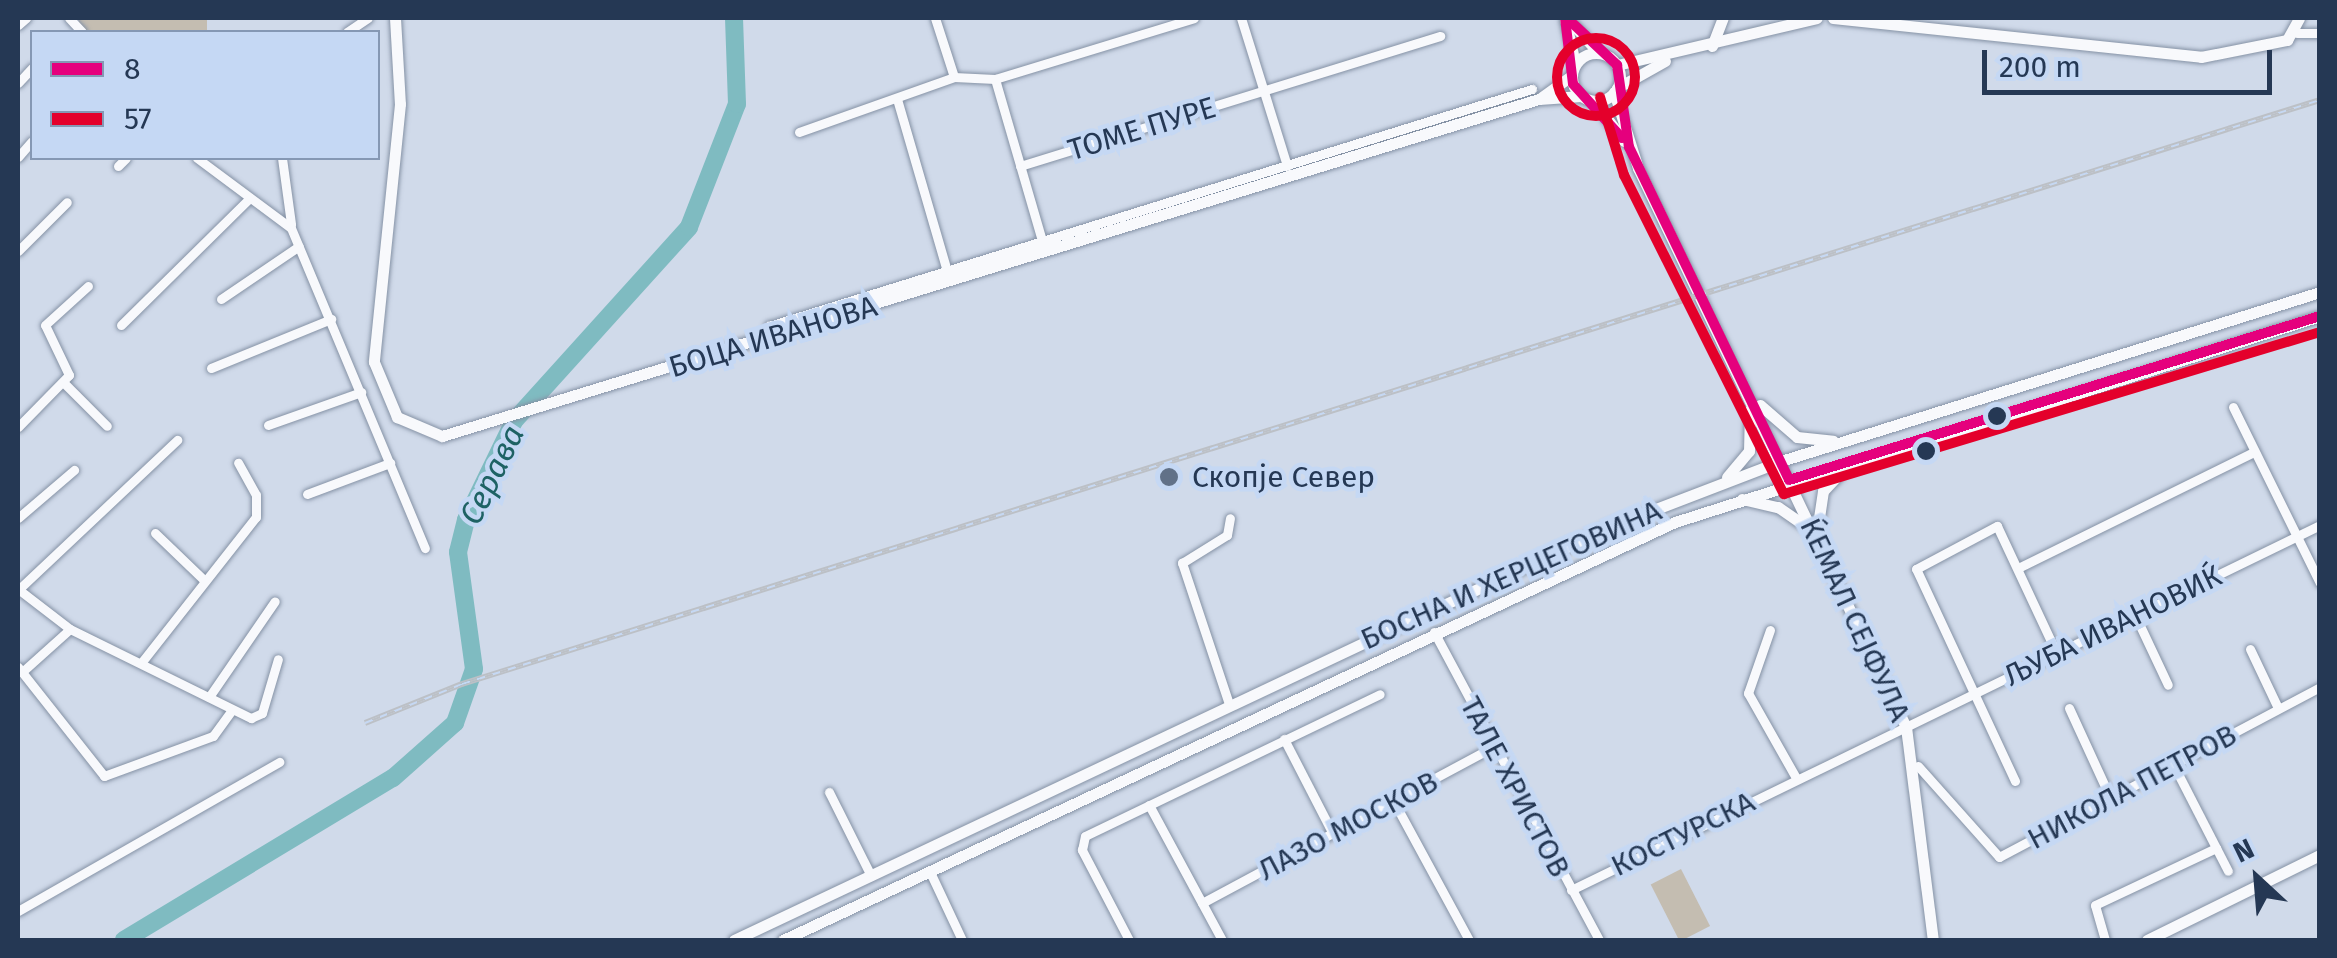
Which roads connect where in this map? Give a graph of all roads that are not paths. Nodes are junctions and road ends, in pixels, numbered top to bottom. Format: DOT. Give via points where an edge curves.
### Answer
graph roads {
  1 [pos="26,18"];
  2 [pos="396,18"];
  3 [pos="934,18"];
  4 [pos="1194,18"];
  5 [pos="1241,18"];
  6 [pos="1566,18"];
  7 [pos="1722,18"];
  8 [pos="1816,18"];
  9 [pos="1833,18"];
  10 [pos="2299,18"];
  11 [pos="1908,21"];
  12 [pos="18,25"];
  13 [pos="2297,33"];
  14 [pos="2320,33"];
  15 [pos="1440,36"];
  16 [pos="1712,46"];
  17 [pos="1599,53"];
  18 [pos="1678,55"];
  19 [pos="1617,66"];
  20 [pos="1573,70"];
  21 [pos="954,76"];
  22 [pos="995,78"];
  23 [pos="1616,90"];
  24 [pos="1263,91"];
  25 [pos="1536,94"];
  26 [pos="897,99"];
  27 [pos="1588,99"];
  28 [pos="799,132"];
  29 [pos="1629,147"];
  30 [pos="124,160"];
  31 [pos="201,160"];
  32 [pos="282,160"];
  33 [pos="118,166"];
  34 [pos="1020,166"];
  35 [pos="1287,166"];
  36 [pos="1210,196"];
  37 [pos="250,198"];
  38 [pos="67,202"];
  39 [pos="291,228"];
  40 [pos="1042,242"];
  41 [pos="299,246"];
  42 [pos="18,252"];
  43 [pos="949,277"];
  44 [pos="88,286"];
  45 [pos="2320,292"];
  46 [pos="220,299"];
  47 [pos="2320,316"];
  48 [pos="331,319"];
  49 [pos="121,324"];
  50 [pos="211,368"];
  51 [pos="1739,373"];
  52 [pos="62,382"];
  53 [pos="362,392"];
  54 [pos="367,404"];
  55 [pos="388,405"];
  56 [pos="2233,406"];
  57 [pos="268,425"];
  58 [pos="107,426"];
  59 [pos="18,427"];
  60 [pos="177,440"];
  61 [pos="1852,440"];
  62 [pos="2254,452"];
  63 [pos="1857,458"];
  64 [pos="1780,461"];
  65 [pos="238,463"];
  66 [pos="390,464"];
  67 [pos="74,470"];
  68 [pos="1790,480"];
  69 [pos="1718,483"];
  70 [pos="307,494"];
  71 [pos="18,498"];
  72 [pos="1736,499"];
  73 [pos="26,510"];
  74 [pos="18,518"];
  75 [pos="1230,518"];
  76 [pos="2320,525"];
  77 [pos="155,534"];
  78 [pos="1817,535"];
  79 [pos="2296,536"];
  80 [pos="425,548"];
  81 [pos="2018,568"];
  82 [pos="204,579"];
  83 [pos="2320,584"];
  84 [pos="18,589"];
  85 [pos="275,601"];
  86 [pos="2136,615"];
  87 [pos="70,629"];
  88 [pos="1770,630"];
  89 [pos="1434,632"];
  90 [pos="2250,648"];
  91 [pos="2056,652"];
  92 [pos="278,658"];
  93 [pos="141,663"];
  94 [pos="20,669"];
  95 [pos="2168,684"];
  96 [pos="2320,687"];
  97 [pos="1975,693"];
  98 [pos="1380,694"];
  99 [pos="209,697"];
  100 [pos="1229,704"];
  101 [pos="2069,708"];
  102 [pos="2278,708"];
  103 [pos="232,710"];
  104 [pos="1906,726"];
  105 [pos="1284,739"];
  106 [pos="1493,747"];
  107 [pos="279,762"];
  108 [pos="2173,764"];
  109 [pos="1918,766"];
  110 [pos="1796,778"];
  111 [pos="2016,781"];
  112 [pos="828,792"];
  113 [pos="2110,798"];
  114 [pos="1394,802"];
  115 [pos="1149,805"];
  116 [pos="1333,834"];
  117 [pos="2216,848"];
  118 [pos="2320,855"];
  119 [pos="2228,871"];
  120 [pos="930,872"];
  121 [pos="870,876"];
  122 [pos="1570,890"];
  123 [pos="1202,903"];
  124 [pos="18,911"];
  125 [pos="734,940"];
  126 [pos="782,940"];
  127 [pos="962,940"];
  128 [pos="1129,940"];
  129 [pos="1222,940"];
  130 [pos="1469,940"];
  131 [pos="1599,940"];
  132 [pos="1933,940"];
  133 [pos="2105,940"];
  134 [pos="2147,940"];
  1 -- 12 [label="street"];
  2 -- 55 [label="street" via="400,104 374,350"];
  3 -- 21 [label="street"];
  4 -- 22 [label="street"];
  5 -- 24 [label="street"];
  6 -- 17 [label="street"];
  6 -- 20 [label="street"];
  7 -- 16 [label="street"];
  8 -- 16 [label="street"];
  9 -- 11 [label="street"];
  10 -- 13 [label="street"];
  11 -- 13 [label="street" via="2202,57"];
  13 -- 14 [label="street"];
  15 -- 24 [label="street, ТОМЕ ПУРЕ"];
  16 -- 18 [label="street"];
  17 -- 19 [label="street"];
  17 -- 20 [label="street, БОЦА ИВАНОВА"];
  18 -- 19 [label="street"];
  18 -- 23 [label="street"];
  19 -- 23 [label="street"];
  20 -- 25 [label="street, БОЦА ИВАНОВА"];
  20 -- 27 [label="street"];
  21 -- 22 [label="street"];
  21 -- 26 [label="street"];
  22 -- 34 [label="street"];
  23 -- 27 [label="street"];
  23 -- 29 [label="street"];
  24 -- 34 [label="street, ТОМЕ ПУРЕ"];
  24 -- 35 [label="street"];
  25 -- 27 [label="street, БОЦА ИВАНОВА"];
  25 -- 35 [label="street"];
  25 -- 36 [label="street, БОЦА ИВАНОВА"];
  26 -- 28 [label="street"];
  26 -- 43 [label="street"];
  27 -- 29 [label="street"];
  29 -- 51 [label="street"];
  30 -- 33 [label="street"];
  31 -- 37 [label="street"];
  32 -- 39 [label="street"];
  34 -- 40 [label="street"];
  35 -- 36 [label="street"];
  36 -- 40 [label="street"];
  36 -- 43 [label="street, БОЦА ИВАНОВА"];
  37 -- 39 [label="street"];
  37 -- 49 [label="street"];
  38 -- 42 [label="street"];
  39 -- 41 [label="street"];
  40 -- 43 [label="street"];
  41 -- 46 [label="street"];
  41 -- 48 [label="street"];
  43 -- 55 [label="street, БОЦА ИВАНОВА" via="480,431 428,434"];
  44 -- 52 [label="street" via="44,326 70,370"];
  45 -- 61 [label="street, БОСНА И ХЕРЦЕГОВИНА"];
  47 -- 63 [label="street, БОСНА И ХЕРЦЕГОВИНА"];
  48 -- 50 [label="street"];
  48 -- 53 [label="street"];
  51 -- 61 [label="street" via="1783,430"];
  51 -- 64 [label="street, ЌЕМАЛ СЕЈФУЛА"];
  51 -- 69 [label="street" via="1753,438"];
  52 -- 58 [label="street"];
  52 -- 59 [label="street"];
  53 -- 54 [label="street"];
  53 -- 57 [label="street"];
  54 -- 55 [label="street"];
  54 -- 66 [label="street"];
  56 -- 62 [label="street"];
  60 -- 84 [label="street"];
  61 -- 64 [label="street, БОСНА И ХЕРЦЕГОВИНА"];
  62 -- 79 [label="street"];
  62 -- 81 [label="street"];
  63 -- 68 [label="street, БОСНА И ХЕРЦЕГОВИНА"];
  63 -- 78 [label="street" via="1823,491"];
  64 -- 68 [label="street, ЌЕМАЛ СЕЈФУЛА"];
  64 -- 69 [label="street, БОСНА И ХЕРЦЕГОВИНА"];
  65 -- 82 [label="street" via="256,495 256,516"];
  66 -- 70 [label="street"];
  66 -- 80 [label="street"];
  67 -- 73 [label="street"];
  68 -- 72 [label="street, БОСНА И ХЕРЦЕГОВИНА"];
  68 -- 78 [label="street, ЌЕМАЛ СЕЈФУЛА"];
  69 -- 100 [label="street, БОСНА И ХЕРЦЕГОВИНА"];
  71 -- 73 [label="street"];
  72 -- 78 [label="street" via="1778,507"];
  72 -- 89 [label="street, БОСНА И ХЕРЦЕГОВИНА"];
  73 -- 74 [label="street"];
  75 -- 100 [label="street" via="1228,535 1182,564"];
  76 -- 79 [label="street, ЉУБА ИВАНОВИЌ"];
  77 -- 82 [label="street"];
  78 -- 104 [label="street, ЌЕМАЛ СЕЈФУЛА"];
  79 -- 83 [label="street"];
  79 -- 86 [label="street, ЉУБА ИВАНОВИЌ"];
  81 -- 91 [label="street"];
  81 -- 97 [label="street" via="2002,532 1987,524 1916,569"];
  82 -- 93 [label="street"];
  84 -- 87 [label="street"];
  85 -- 99 [label="street"];
  86 -- 91 [label="street, ЉУБА ИВАНОВИЌ"];
  86 -- 95 [label="street"];
  87 -- 93 [label="street"];
  87 -- 94 [label="street"];
  88 -- 110 [label="street" via="1748,693"];
  89 -- 106 [label="street, ТАЛЕ ХРИСТОВ"];
  89 -- 120 [label="street, БОСНА И ХЕРЦЕГОВИНА"];
  90 -- 102 [label="street"];
  91 -- 97 [label="street, ЉУБА ИВАНОВИЌ"];
  92 -- 103 [label="street" via="258,717"];
  93 -- 99 [label="street"];
  94 -- 103 [label="street" via="104,776 212,736"];
  96 -- 102 [label="street, НИКОЛА ПЕТРОВ"];
  97 -- 104 [label="street, ЉУБА ИВАНОВИЌ"];
  97 -- 111 [label="street"];
  98 -- 105 [label="street"];
  99 -- 103 [label="street"];
  100 -- 121 [label="street, БОСНА И ХЕРЦЕГОВИНА"];
  101 -- 113 [label="street"];
  102 -- 108 [label="street, НИКОЛА ПЕТРОВ"];
  104 -- 109 [label="street, ЌЕМАЛ СЕЈФУЛА"];
  104 -- 110 [label="street, КОСТУРСКА"];
  105 -- 115 [label="street"];
  105 -- 116 [label="street"];
  106 -- 114 [label="street, ЛАЗО МОСКОВ"];
  106 -- 122 [label="street, ТАЛЕ ХРИСТОВ"];
  107 -- 124 [label="street"];
  108 -- 113 [label="street, НИКОЛА ПЕТРОВ"];
  108 -- 117 [label="street"];
  109 -- 113 [label="street, НИКОЛА ПЕТРОВ" via="1999,858"];
  109 -- 132 [label="street, ЌЕМАЛ СЕЈФУЛА"];
  110 -- 122 [label="street, КОСТУРСКА"];
  112 -- 121 [label="street"];
  114 -- 116 [label="street, ЛАЗО МОСКОВ"];
  114 -- 130 [label="street"];
  115 -- 123 [label="street"];
  115 -- 128 [label="street" via="1081,843"];
  116 -- 123 [label="street, ЛАЗО МОСКОВ"];
  117 -- 119 [label="street"];
  117 -- 133 [label="street" via="2096,905"];
  118 -- 134 [label="street"];
  120 -- 126 [label="street, БОСНА И ХЕРЦЕГОВИНА"];
  120 -- 127 [label="street"];
  121 -- 125 [label="street, БОСНА И ХЕРЦЕГОВИНА"];
  122 -- 131 [label="street, ТАЛЕ ХРИСТОВ"];
  123 -- 129 [label="street"];
}
